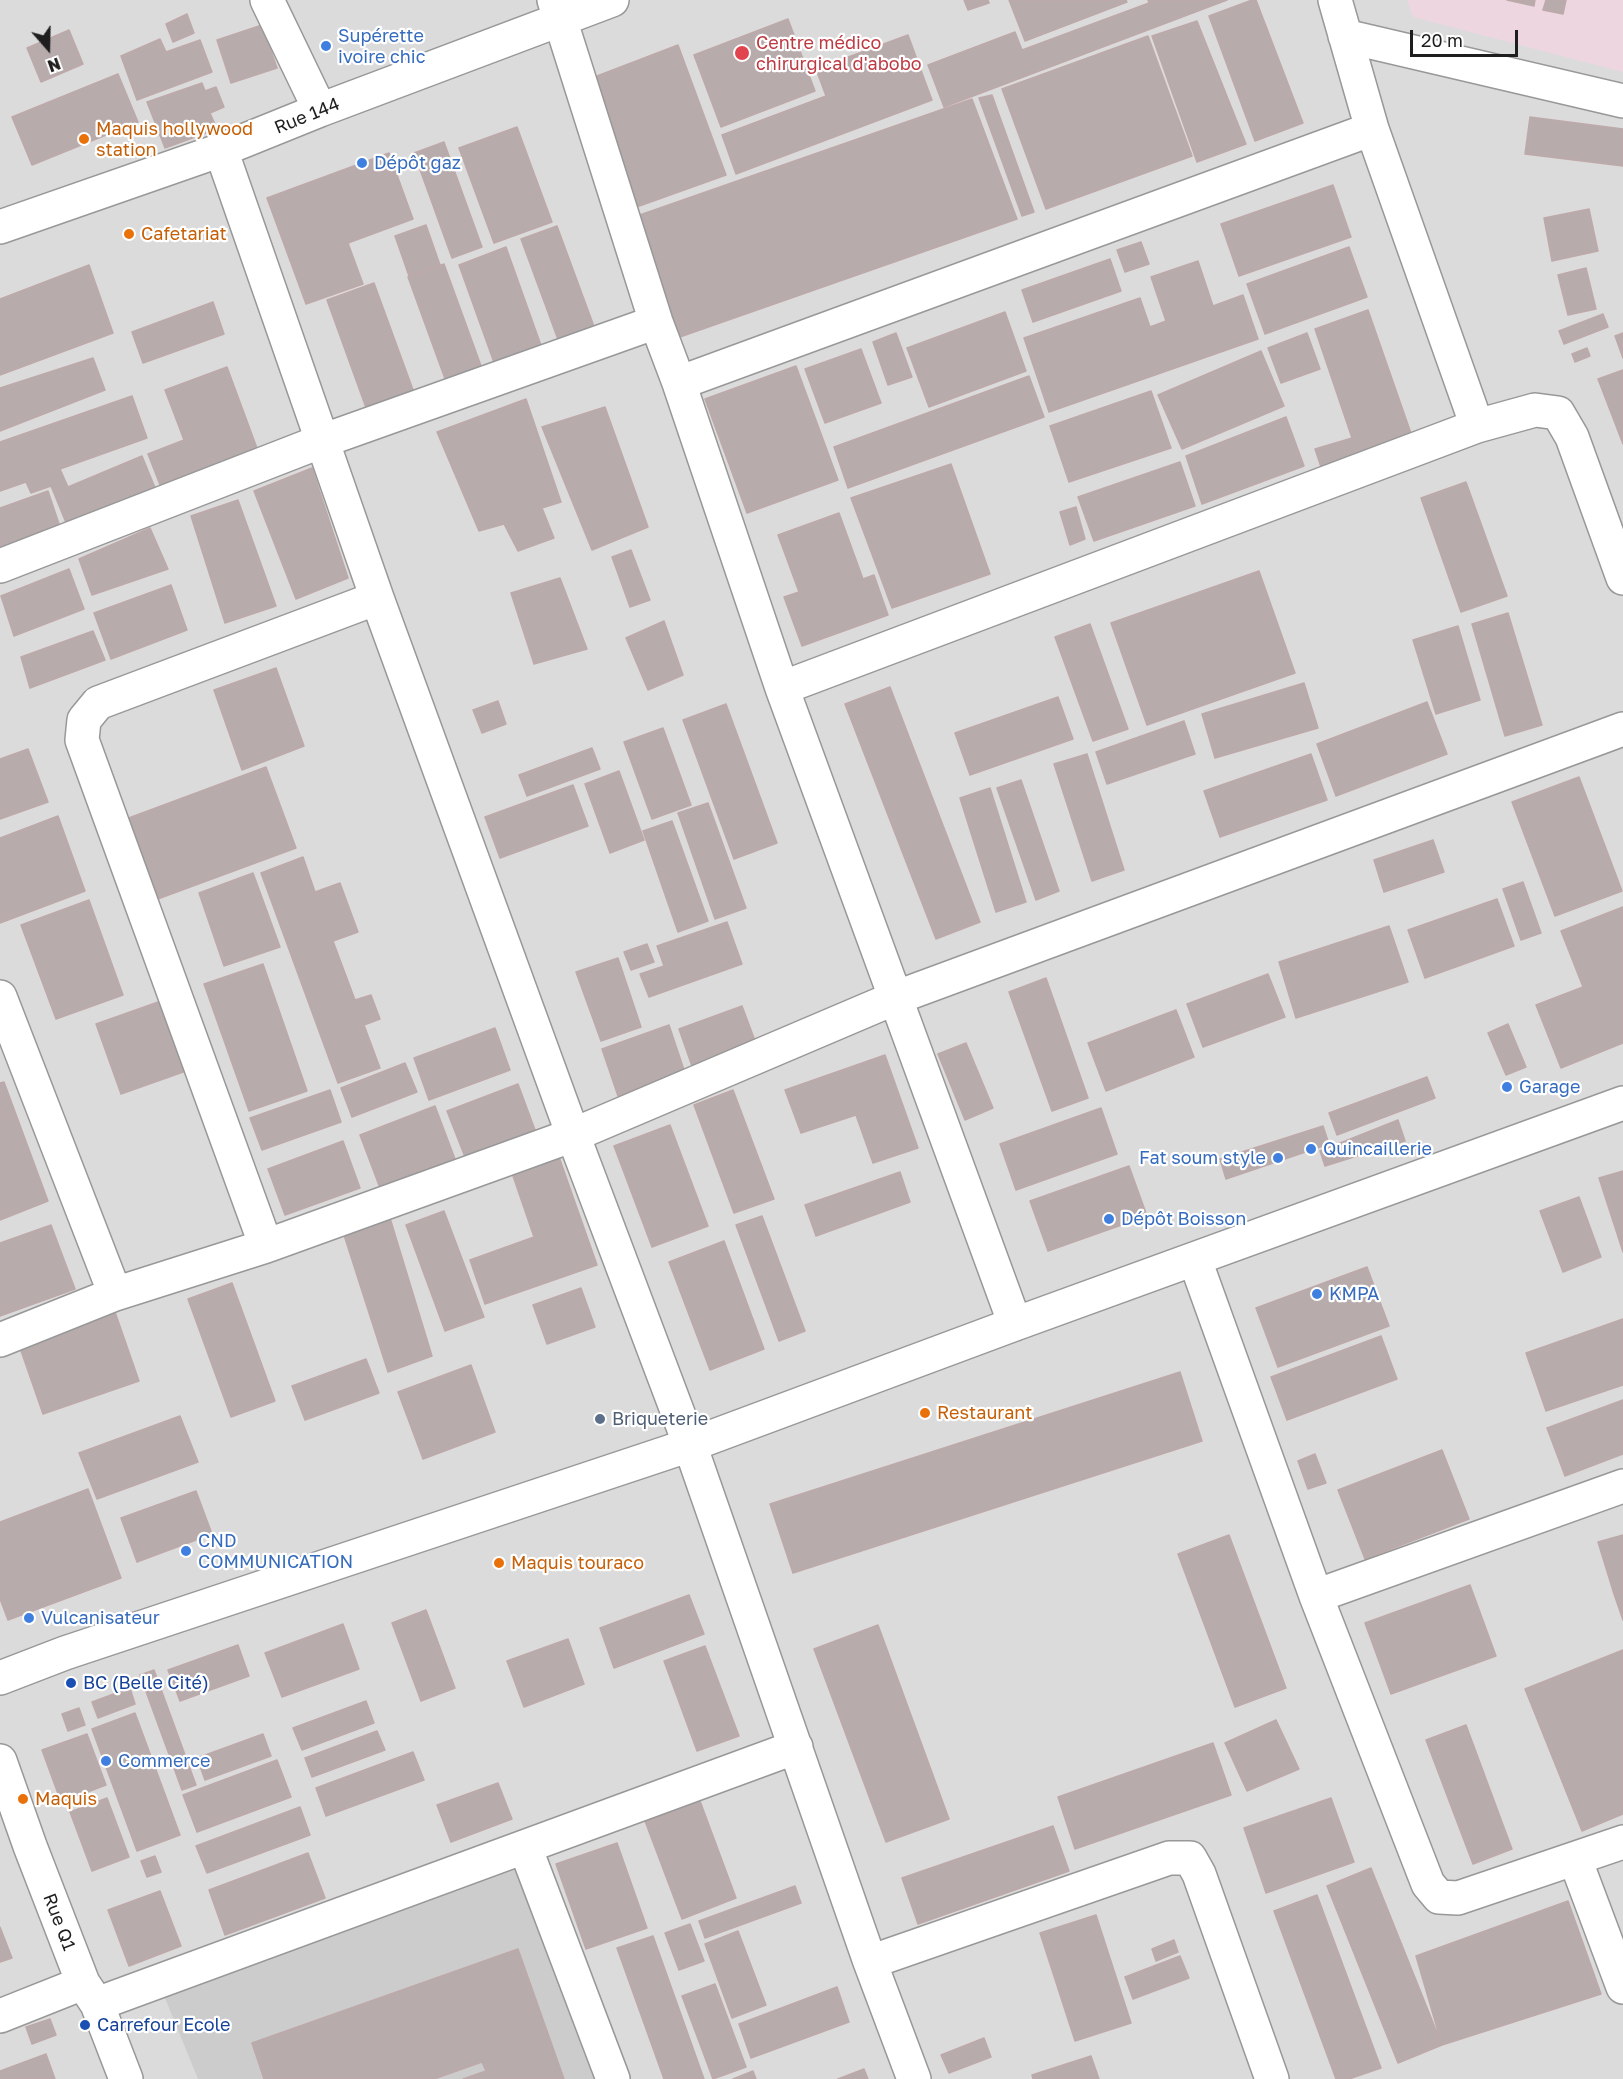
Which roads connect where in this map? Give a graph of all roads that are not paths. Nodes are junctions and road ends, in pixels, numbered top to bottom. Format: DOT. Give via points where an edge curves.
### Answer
graph roads {
  1 [pos="267,0"];
  2 [pos="612,0"];
  3 [pos="1335,0"];
  4 [pos="557,9"];
  5 [pos="1345,36"];
  6 [pos="1623,101"];
  7 [pos="320,110"];
  8 [pos="1372,129"];
  9 [pos="221,150"];
  10 [pos="0,227"];
  11 [pos="656,322"];
  12 [pos="679,383"];
  13 [pos="1477,426"];
  14 [pos="322,441"];
  15 [pos="0,566"];
  16 [pos="1623,578"];
  17 [pos="377,598"];
  18 [pos="782,688"];
  19 [pos="1623,729"];
  20 [pos="0,997"];
  21 [pos="895,998"];
  22 [pos="1623,1103"];
  23 [pos="573,1135"];
  24 [pos="266,1246"];
  25 [pos="1195,1260"];
  26 [pos="115,1294"];
  27 [pos="1016,1324"];
  28 [pos="0,1340"];
  29 [pos="690,1445"];
  30 [pos="1623,1486"];
  31 [pos="1316,1596"];
  32 [pos="0,1678"];
  33 [pos="796,1747"];
  34 [pos="0,1761"];
  35 [pos="1623,1842"];
  36 [pos="525,1847"];
  37 [pos="1575,1859"];
  38 [pos="870,1962"];
  39 [pos="1623,1988"];
  40 [pos="90,1994"];
  41 [pos="0,2016"];
  42 [pos="126,2079"];
  43 [pos="613,2079"];
  44 [pos="914,2079"];
  45 [pos="1272,2079"];
  1 -- 7 [label="street"];
  2 -- 4 [label="street, Rue 144"];
  3 -- 5 [label="street"];
  4 -- 7 [label="street, Rue 144"];
  4 -- 11 [label="street"];
  5 -- 6 [label="street"];
  5 -- 8 [label="street"];
  7 -- 9 [label="street, Rue 144"];
  8 -- 12 [label="street"];
  8 -- 13 [label="street"];
  9 -- 10 [label="street, Rue 144"];
  9 -- 14 [label="street"];
  11 -- 12 [label="street"];
  11 -- 14 [label="street"];
  12 -- 18 [label="street"];
  13 -- 16 [label="street" via="1534,410 1558,413 1572,437"];
  13 -- 18 [label="street"];
  14 -- 15 [label="street"];
  14 -- 17 [label="street"];
  17 -- 23 [label="street"];
  17 -- 24 [label="street" via="98,703 84,720 82,740"];
  18 -- 21 [label="street"];
  19 -- 21 [label="street"];
  20 -- 26 [label="street"];
  21 -- 23 [label="street"];
  21 -- 27 [label="street"];
  22 -- 25 [label="street"];
  23 -- 24 [label="street"];
  23 -- 29 [label="street"];
  24 -- 26 [label="street"];
  25 -- 27 [label="street"];
  25 -- 31 [label="street"];
  26 -- 28 [label="street"];
  27 -- 29 [label="street"];
  29 -- 32 [label="street"];
  29 -- 33 [label="street"];
  30 -- 31 [label="street"];
  31 -- 37 [label="street" via="1428,1884 1439,1897 1458,1898"];
  33 -- 36 [label="street"];
  33 -- 38 [label="street"];
  34 -- 40 [label="street, Rue Q1"];
  35 -- 37 [label="street"];
  36 -- 40 [label="street"];
  36 -- 43 [label="street"];
  37 -- 39 [label="street"];
  38 -- 44 [label="street"];
  38 -- 45 [label="street" via="1169,1858 1190,1858"];
  40 -- 41 [label="street"];
  40 -- 42 [label="street, Rue Q1"];
}
